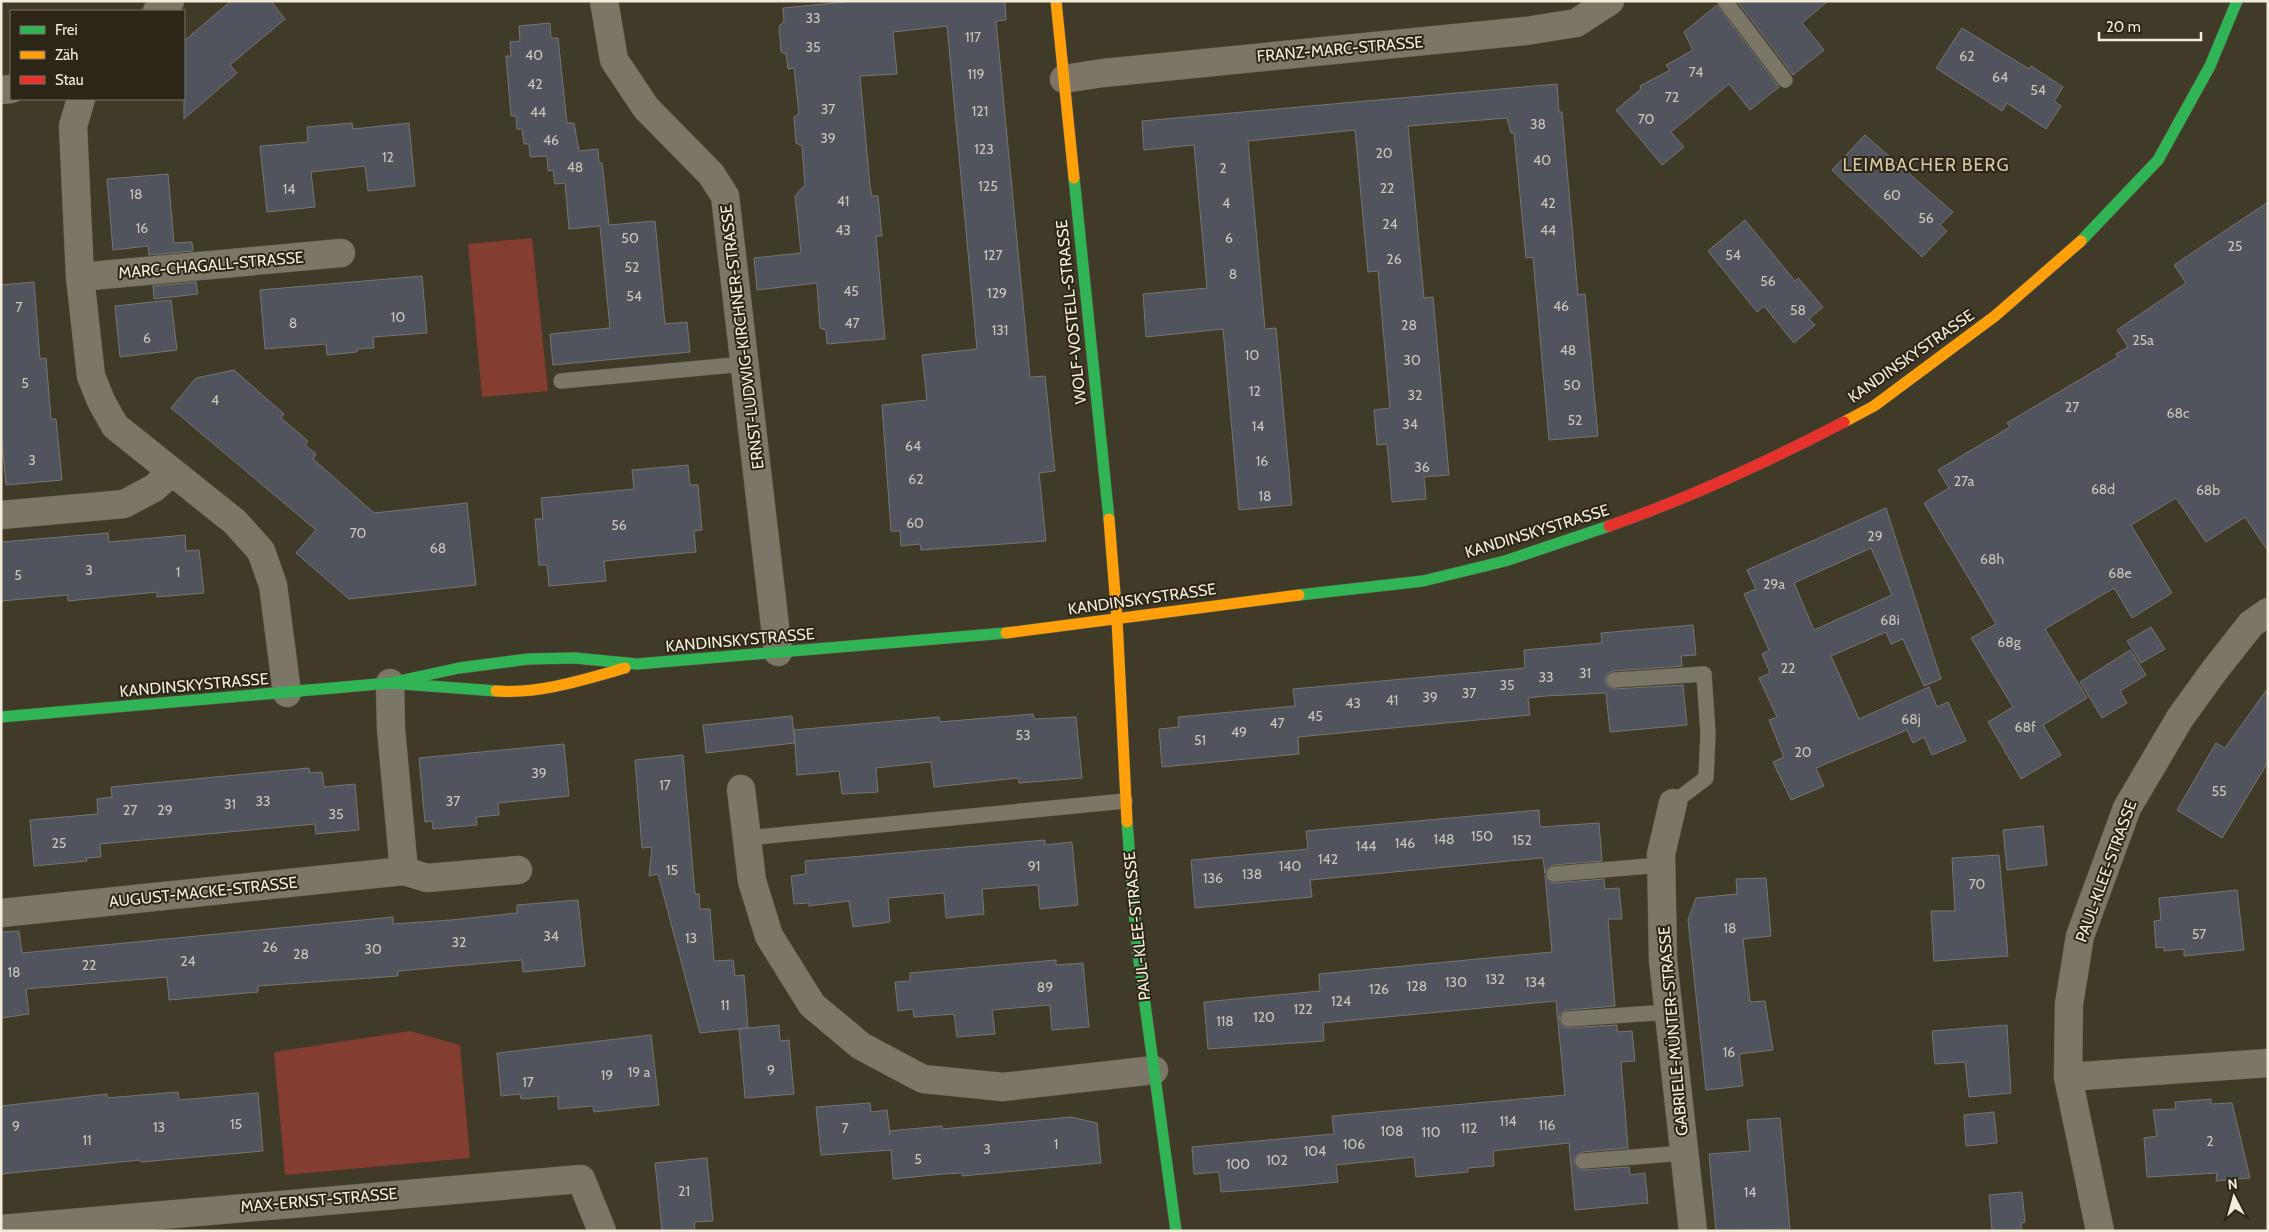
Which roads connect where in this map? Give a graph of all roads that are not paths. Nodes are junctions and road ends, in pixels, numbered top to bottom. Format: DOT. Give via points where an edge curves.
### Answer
graph roads {
  1 [pos="170,1"];
  2 [pos="604,1"];
  3 [pos="1056,1"];
  4 [pos="1610,1"];
  5 [pos="1725,1"];
  6 [pos="2237,1"];
  7 [pos="158,10"];
  8 [pos="1064,79"];
  9 [pos="1785,80"];
  10 [pos="81,100"];
  11 [pos="341,253"];
  12 [pos="80,277"];
  13 [pos="745,364"];
  14 [pos="560,381"];
  15 [pos="172,473"];
  16 [pos="1,515"];
  17 [pos="2268,612"];
  18 [pos="1117,619"];
  19 [pos="778,652"];
  20 [pos="636,664"];
  21 [pos="1614,680"];
  22 [pos="390,684"];
  23 [pos="287,693"];
  24 [pos="1,717"];
  25 [pos="740,789"];
  26 [pos="1125,801"];
  27 [pos="1673,803"];
  28 [pos="746,838"];
  29 [pos="1662,865"];
  30 [pos="518,870"];
  31 [pos="404,871"];
  32 [pos="1554,874"];
  33 [pos="1,913"];
  34 [pos="1669,1012"];
  35 [pos="1568,1019"];
  36 [pos="2268,1063"];
  37 [pos="1154,1070"];
  38 [pos="2068,1077"];
  39 [pos="1685,1154"];
  40 [pos="1583,1161"];
  41 [pos="1,1229"];
  42 [pos="602,1231"];
  43 [pos="1176,1231"];
  44 [pos="1693,1231"];
  45 [pos="2100,1231"];
  1 -- 7 [label="street"];
  2 -- 13 [label="street, ERNST-LUDWIG-KIRCHNER-STRASSE" via="614,60 646,108 711,174 725,196"];
  3 -- 8 [label="street, WOLF-VOSTELL-STRASSE"];
  4 -- 8 [label="street, FRANZ-MARC-STRASSE" via="1576,22 1526,31"];
  5 -- 9 [label="lane"];
  6 -- 18 [label="street, KANDINSKYSTRASSE" via="2210,66 2158,160 2083,239 2002,310 1874,406 1770,461 1672,503 1505,561 1423,581"];
  8 -- 18 [label="street, WOLF-VOSTELL-STRASSE"];
  10 -- 12 [label="street" via="73,126"];
  11 -- 12 [label="street, MARC-CHAGALL-STRASSE"];
  12 -- 15 [label="street" via="90,376 101,401 115,426"];
  13 -- 14 [label="lane"];
  13 -- 19 [label="street, ERNST-LUDWIG-KIRCHNER-STRASSE"];
  15 -- 16 [label="street" via="154,488 124,504"];
  15 -- 23 [label="street" via="235,522 261,551 274,585"];
  17 -- 38 [label="street, PAUL-KLEE-STRASSE" via="2251,624 2208,679 2180,718 2127,808 2080,936 2069,1004"];
  18 -- 19 [label="street, KANDINSKYSTRASSE" via="1042,630"];
  18 -- 26 [label="street, PAUL-KLEE-STRASSE"];
  19 -- 20 [label="street, KANDINSKYSTRASSE"];
  20 -- 22 [label="street, KANDINSKYSTRASSE" via="574,658 510,661 458,667"];
  20 -- 22 [label="street, KANDINSKYSTRASSE" via="575,683 513,692"];
  21 -- 27 [label="lane" via="1704,674 1708,733 1706,778"];
  22 -- 23 [label="street, KANDINSKYSTRASSE"];
  22 -- 31 [label="street"];
  23 -- 24 [label="street, KANDINSKYSTRASSE"];
  25 -- 28 [label="street"];
  26 -- 28 [label="lane"];
  26 -- 37 [label="street, PAUL-KLEE-STRASSE" via="1137,946"];
  27 -- 29 [label="street, GABRIELE-MÜNTER-STRASSE" via="1661,854"];
  28 -- 37 [label="street" via="752,881 769,936 812,1005 861,1046 923,1079 1004,1087"];
  29 -- 32 [label="lane"];
  29 -- 34 [label="street, GABRIELE-MÜNTER-STRASSE" via="1663,960"];
  30 -- 31 [label="street, AUGUST-MACKE-STRASSE" via="427,878"];
  31 -- 33 [label="street, AUGUST-MACKE-STRASSE"];
  34 -- 35 [label="lane"];
  34 -- 39 [label="street, GABRIELE-MÜNTER-STRASSE"];
  36 -- 38 [label="street"];
  37 -- 43 [label="street, PAUL-KLEE-STRASSE"];
  38 -- 45 [label="street, PAUL-KLEE-STRASSE"];
  39 -- 40 [label="lane"];
  39 -- 44 [label="street, GABRIELE-MÜNTER-STRASSE"];
  41 -- 42 [label="street, MAX-ERNST-STRASSE" via="581,1179"];
}
